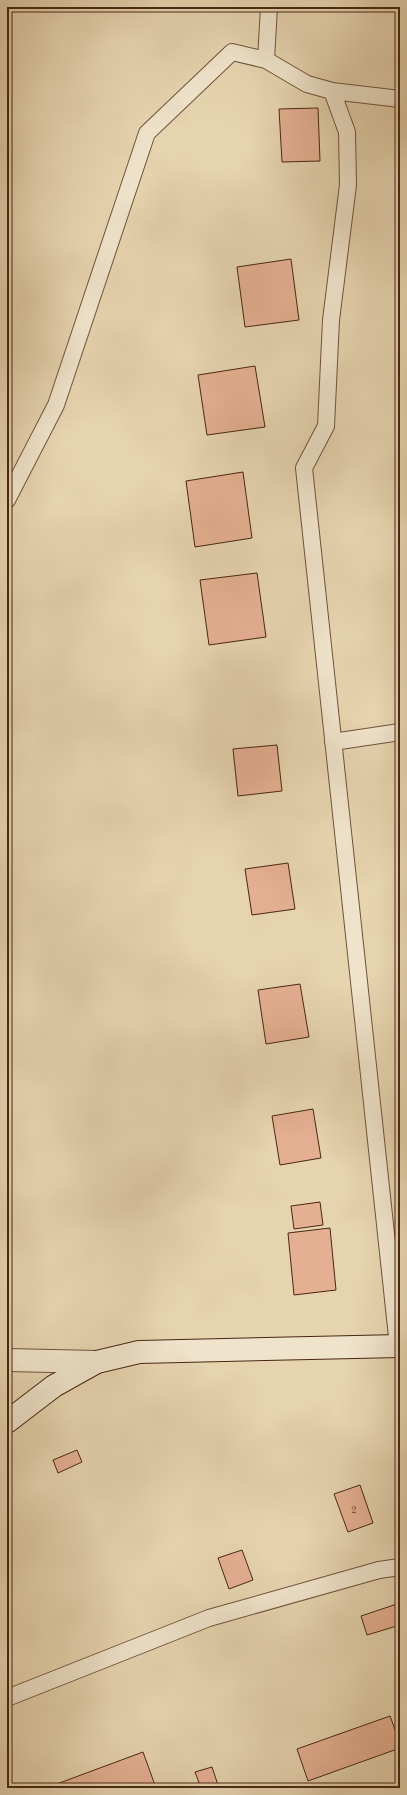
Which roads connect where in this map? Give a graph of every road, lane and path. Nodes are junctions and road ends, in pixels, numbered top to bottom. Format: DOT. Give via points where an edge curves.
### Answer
graph roads {
  1 [pos="268,7"];
  2 [pos="266,60"];
  3 [pos="332,91"];
  4 [pos="400,99"];
  5 [pos="7,500"];
  6 [pos="400,732"];
  7 [pos="334,742"];
  8 [pos="399,1346"];
  9 [pos="7,1360"];
  10 [pos="97,1362"];
  11 [pos="7,1422"];
  12 [pos="400,1567"];
  13 [pos="7,1698"];
  1 -- 2 [label="lane"];
  2 -- 3 [label="lane" via="307,84"];
  2 -- 5 [label="lane" via="232,52 147,133 56,405"];
  3 -- 4 [label="lane"];
  3 -- 7 [label="lane" via="346,132 348,185 331,320 326,426 304,468"];
  6 -- 7 [label="lane"];
  7 -- 8 [label="lane"];
  8 -- 10 [label="main road" via="139,1352"];
  9 -- 10 [label="main road"];
  10 -- 11 [label="main road" via="54,1386"];
  12 -- 13 [label="lane" via="379,1570 209,1618"];
}
